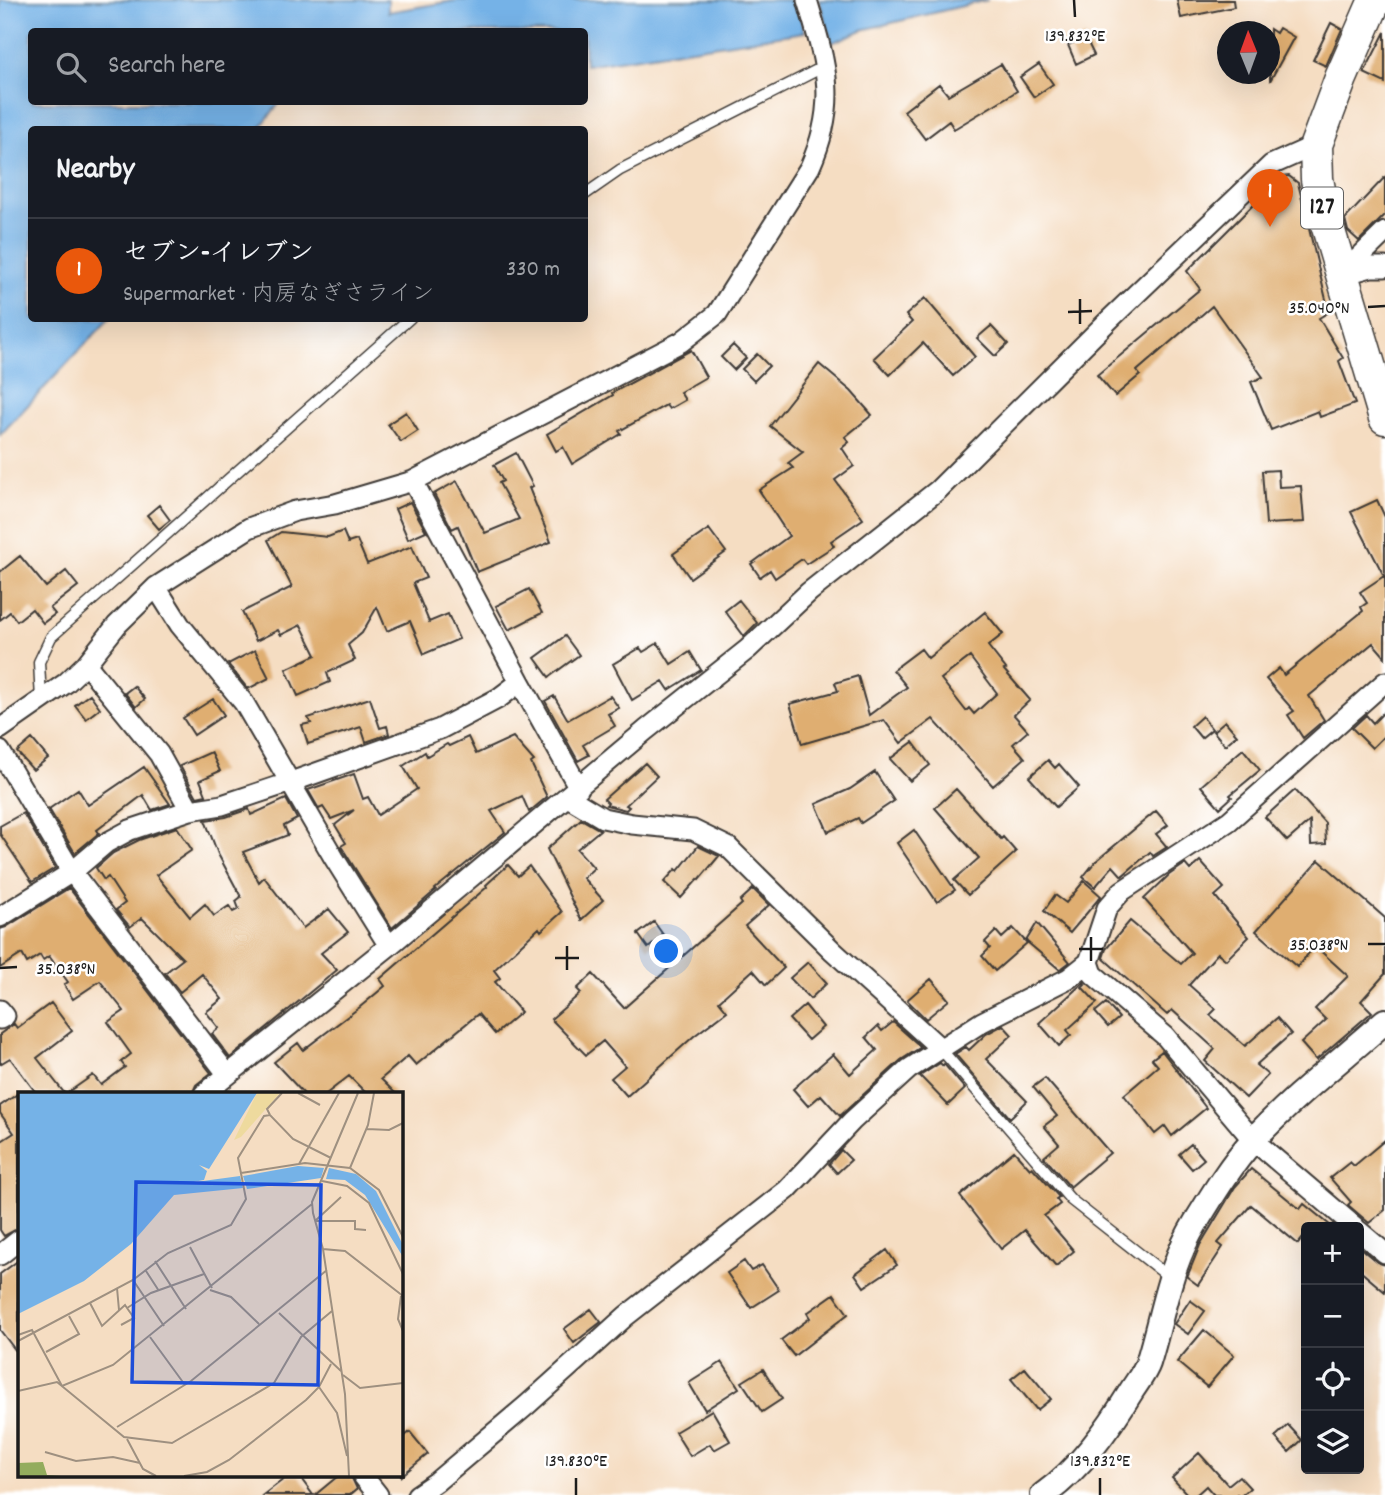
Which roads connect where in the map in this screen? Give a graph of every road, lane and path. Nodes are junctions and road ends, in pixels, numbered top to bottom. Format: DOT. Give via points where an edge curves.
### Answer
graph roads {
  1 [pos="807,0"];
  2 [pos="1375,0"];
  3 [pos="824,61"];
  4 [pos="1316,145"];
  5 [pos="588,192"];
  6 [pos="1385,232"];
  7 [pos="1385,267"];
  8 [pos="1341,275"];
  9 [pos="405,322"];
  10 [pos="1385,418"];
  11 [pos="412,481"];
  12 [pos="156,587"];
  13 [pos="86,664"];
  14 [pos="520,682"];
  15 [pos="1385,682"];
  16 [pos="41,701"];
  17 [pos="0,729"];
  18 [pos="0,751"];
  19 [pos="291,782"];
  20 [pos="574,792"];
  21 [pos="190,810"];
  22 [pos="72,872"];
  23 [pos="0,917"];
  24 [pos="389,946"];
  25 [pos="1089,962"];
  26 [pos="0,1010"];
  27 [pos="0,1018"];
  28 [pos="1385,1021"];
  29 [pos="940,1048"];
  30 [pos="228,1075"];
  31 [pos="207,1092"];
  32 [pos="1253,1140"];
  33 [pos="1349,1222"];
  34 [pos="1364,1235"];
  35 [pos="18,1241"];
  36 [pos="1385,1253"];
  37 [pos="0,1254"];
  38 [pos="1171,1279"];
  39 [pos="364,1478"];
  40 [pos="377,1495"];
  41 [pos="417,1495"];
  42 [pos="1043,1495"];
  1 -- 3 [label="street"];
  2 -- 4 [label="highway, 127"];
  3 -- 5 [label="lane" via="620,170"];
  3 -- 11 [label="street" via="827,114 822,140 717,314 681,342"];
  4 -- 8 [label="highway, 127" via="1323,211"];
  4 -- 20 [label="street" via="1271,165 938,490 809,592 748,649"];
  6 -- 8 [label="street"];
  7 -- 8 [label="street"];
  8 -- 10 [label="highway, 127"];
  9 -- 16 [label="lane" via="51,637 39,662"];
  11 -- 12 [label="street" via="295,511 249,528"];
  11 -- 14 [label="street"];
  12 -- 13 [label="street"];
  12 -- 19 [label="street" via="180,625 244,703"];
  13 -- 16 [label="street"];
  13 -- 21 [label="street" via="159,754"];
  14 -- 19 [label="street" via="440,729"];
  14 -- 20 [label="street"];
  15 -- 25 [label="street" via="1229,821 1122,891 1107,908"];
  16 -- 17 [label="street"];
  18 -- 22 [label="street"];
  19 -- 21 [label="street" via="222,805"];
  19 -- 24 [label="street"];
  20 -- 24 [label="street"];
  20 -- 29 [label="street" via="603,818 692,831 729,847 833,951"];
  21 -- 22 [label="street" via="130,830 106,843"];
  22 -- 23 [label="street"];
  22 -- 30 [label="street"];
  24 -- 30 [label="street"];
  25 -- 29 [label="street" via="1069,978"];
  25 -- 32 [label="street" via="1093,974 1165,1036"];
  26 -- 27 [label="street" via="5,1016"];
  28 -- 32 [label="street"];
  29 -- 38 [label="lane" via="1071,1200"];
  29 -- 41 [label="street" via="909,1069 852,1121 787,1190 626,1316"];
  30 -- 31 [label="street"];
  32 -- 33 [label="street"];
  32 -- 38 [label="street" via="1194,1224"];
  34 -- 36 [label="street"];
  35 -- 37 [label="street"];
  38 -- 42 [label="street" via="1147,1365 1091,1448"];
  39 -- 40 [label="street"];
}
